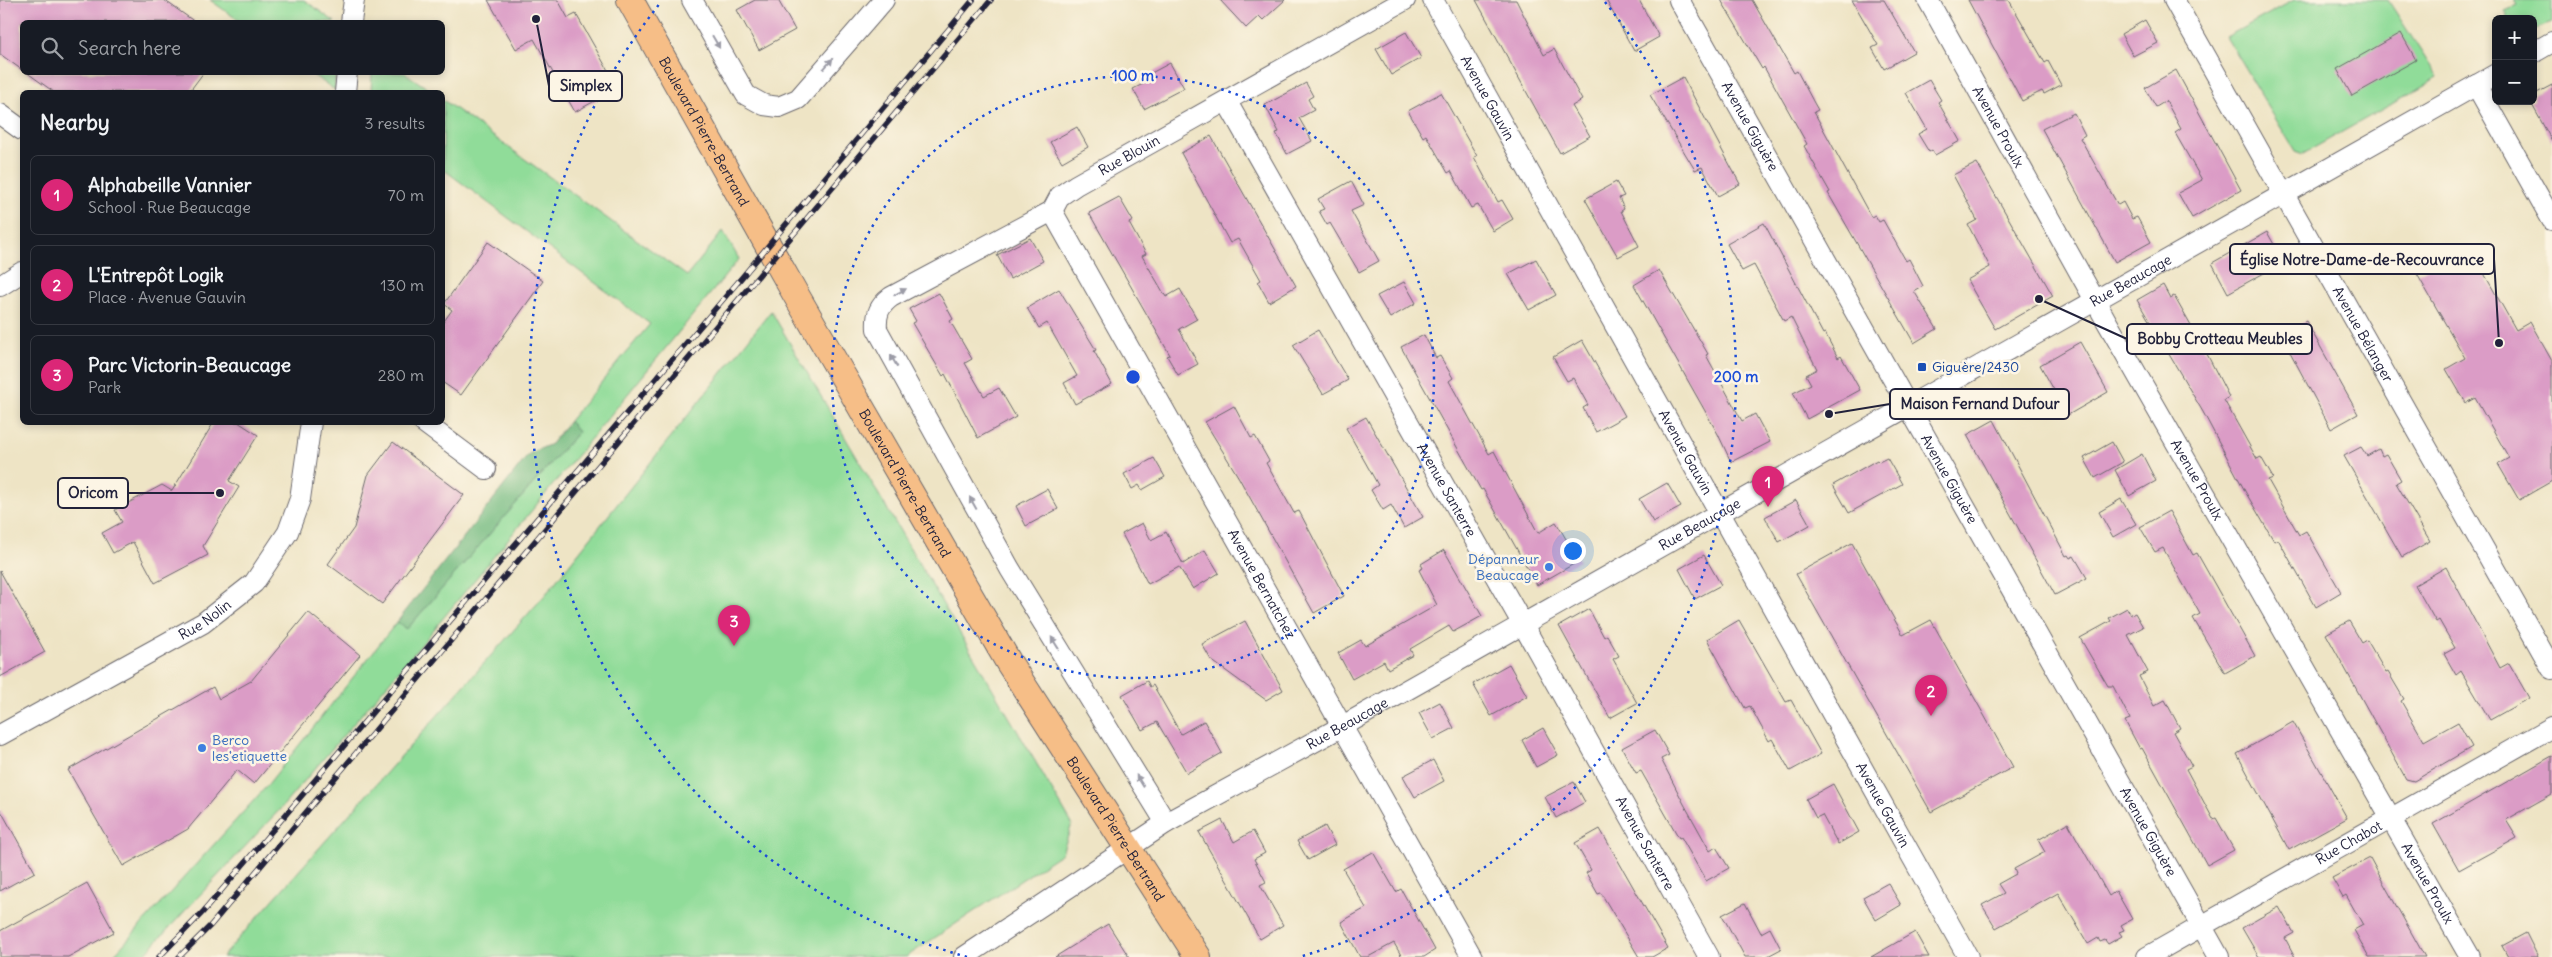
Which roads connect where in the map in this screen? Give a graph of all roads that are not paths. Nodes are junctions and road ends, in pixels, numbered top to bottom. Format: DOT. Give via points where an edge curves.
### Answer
graph roads {
  1 [pos="354,0"];
  2 [pos="630,0"];
  3 [pos="692,0"];
  4 [pos="884,0"];
  5 [pos="1405,0"];
  6 [pos="1433,0"];
  7 [pos="1679,0"];
  8 [pos="1928,0"];
  9 [pos="2174,0"];
  10 [pos="351,20"];
  11 [pos="2552,42"];
  12 [pos="2537,50"];
  13 [pos="346,75"];
  14 [pos="2492,76"];
  15 [pos="2476,85"];
  16 [pos="344,90"];
  17 [pos="1227,102"];
  18 [pos="0,114"];
  19 [pos="20,129"];
  20 [pos="2285,193"];
  21 [pos="1052,210"];
  22 [pos="2552,220"];
  23 [pos="20,273"];
  24 [pos="0,286"];
  25 [pos="2095,300"];
  26 [pos="1909,405"];
  27 [pos="311,425"];
  28 [pos="427,425"];
  29 [pos="486,469"];
  30 [pos="1720,513"];
  31 [pos="1522,623"];
  32 [pos="2552,669"];
  33 [pos="1342,726"];
  34 [pos="2552,727"];
  35 [pos="0,735"];
  36 [pos="2392,818"];
  37 [pos="1166,823"];
  38 [pos="1127,848"];
  39 [pos="2202,926"];
  40 [pos="964,957"];
  41 [pos="1198,957"];
  42 [pos="1472,957"];
  43 [pos="1709,957"];
  44 [pos="1968,957"];
  45 [pos="2148,957"];
  46 [pos="2219,957"];
  47 [pos="2470,957"];
  1 -- 10 [label="street"];
  2 -- 38 [label="main road, Boulevard Pierre-Bertrand" via="1004,655"];
  3 -- 4 [label="street, one-way" via="746,95 764,105 779,107 798,99"];
  5 -- 17 [label="street, Rue Blouin"];
  6 -- 30 [label="street, Avenue Gauvin"];
  7 -- 26 [label="street, Avenue Giguère"];
  8 -- 25 [label="street, Avenue Proulx"];
  9 -- 20 [label="street, Avenue Bélanger"];
  11 -- 12 [label="street"];
  13 -- 16 [label="street"];
  14 -- 15 [label="street, Rue Beaucage"];
  15 -- 20 [label="street, Rue Beaucage"];
  15 -- 22 [label="street"];
  17 -- 21 [label="street, Rue Blouin" via="1076,185 1060,196"];
  17 -- 31 [label="street, Avenue Santerre"];
  18 -- 19 [label="street"];
  20 -- 25 [label="street, Rue Beaucage"];
  20 -- 32 [label="street, Avenue Bélanger"];
  21 -- 33 [label="street, Avenue Bernatchez"];
  37 -- 21 [label="street, Rue Blouin, one-way" via="1010,569 877,330 876,317 881,305 891,297"];
  23 -- 24 [label="street"];
  25 -- 26 [label="street, Rue Beaucage"];
  25 -- 36 [label="street, Avenue Proulx"];
  26 -- 30 [label="street, Rue Beaucage"];
  26 -- 39 [label="street, Avenue Giguère"];
  27 -- 35 [label="street, Rue Nolin" via="300,499 288,532 254,583 203,623"];
  28 -- 29 [label="street"];
  30 -- 31 [label="street, Rue Beaucage"];
  30 -- 44 [label="street, Avenue Gauvin"];
  31 -- 33 [label="street, Rue Beaucage"];
  31 -- 43 [label="street, Avenue Santerre"];
  33 -- 37 [label="street, Rue Beaucage"];
  33 -- 42 [label="street, Avenue Bernatchez"];
  34 -- 36 [label="street, Rue Chabot"];
  36 -- 39 [label="street, Rue Chabot"];
  36 -- 47 [label="street, Avenue Proulx"];
  37 -- 38 [label="street, Rue Beaucage"];
  38 -- 40 [label="street, Rue Beaucage"];
  38 -- 41 [label="main road, Boulevard Pierre-Bertrand"];
  39 -- 45 [label="street, Rue Chabot"];
  39 -- 46 [label="street, Avenue Giguère"];
}
